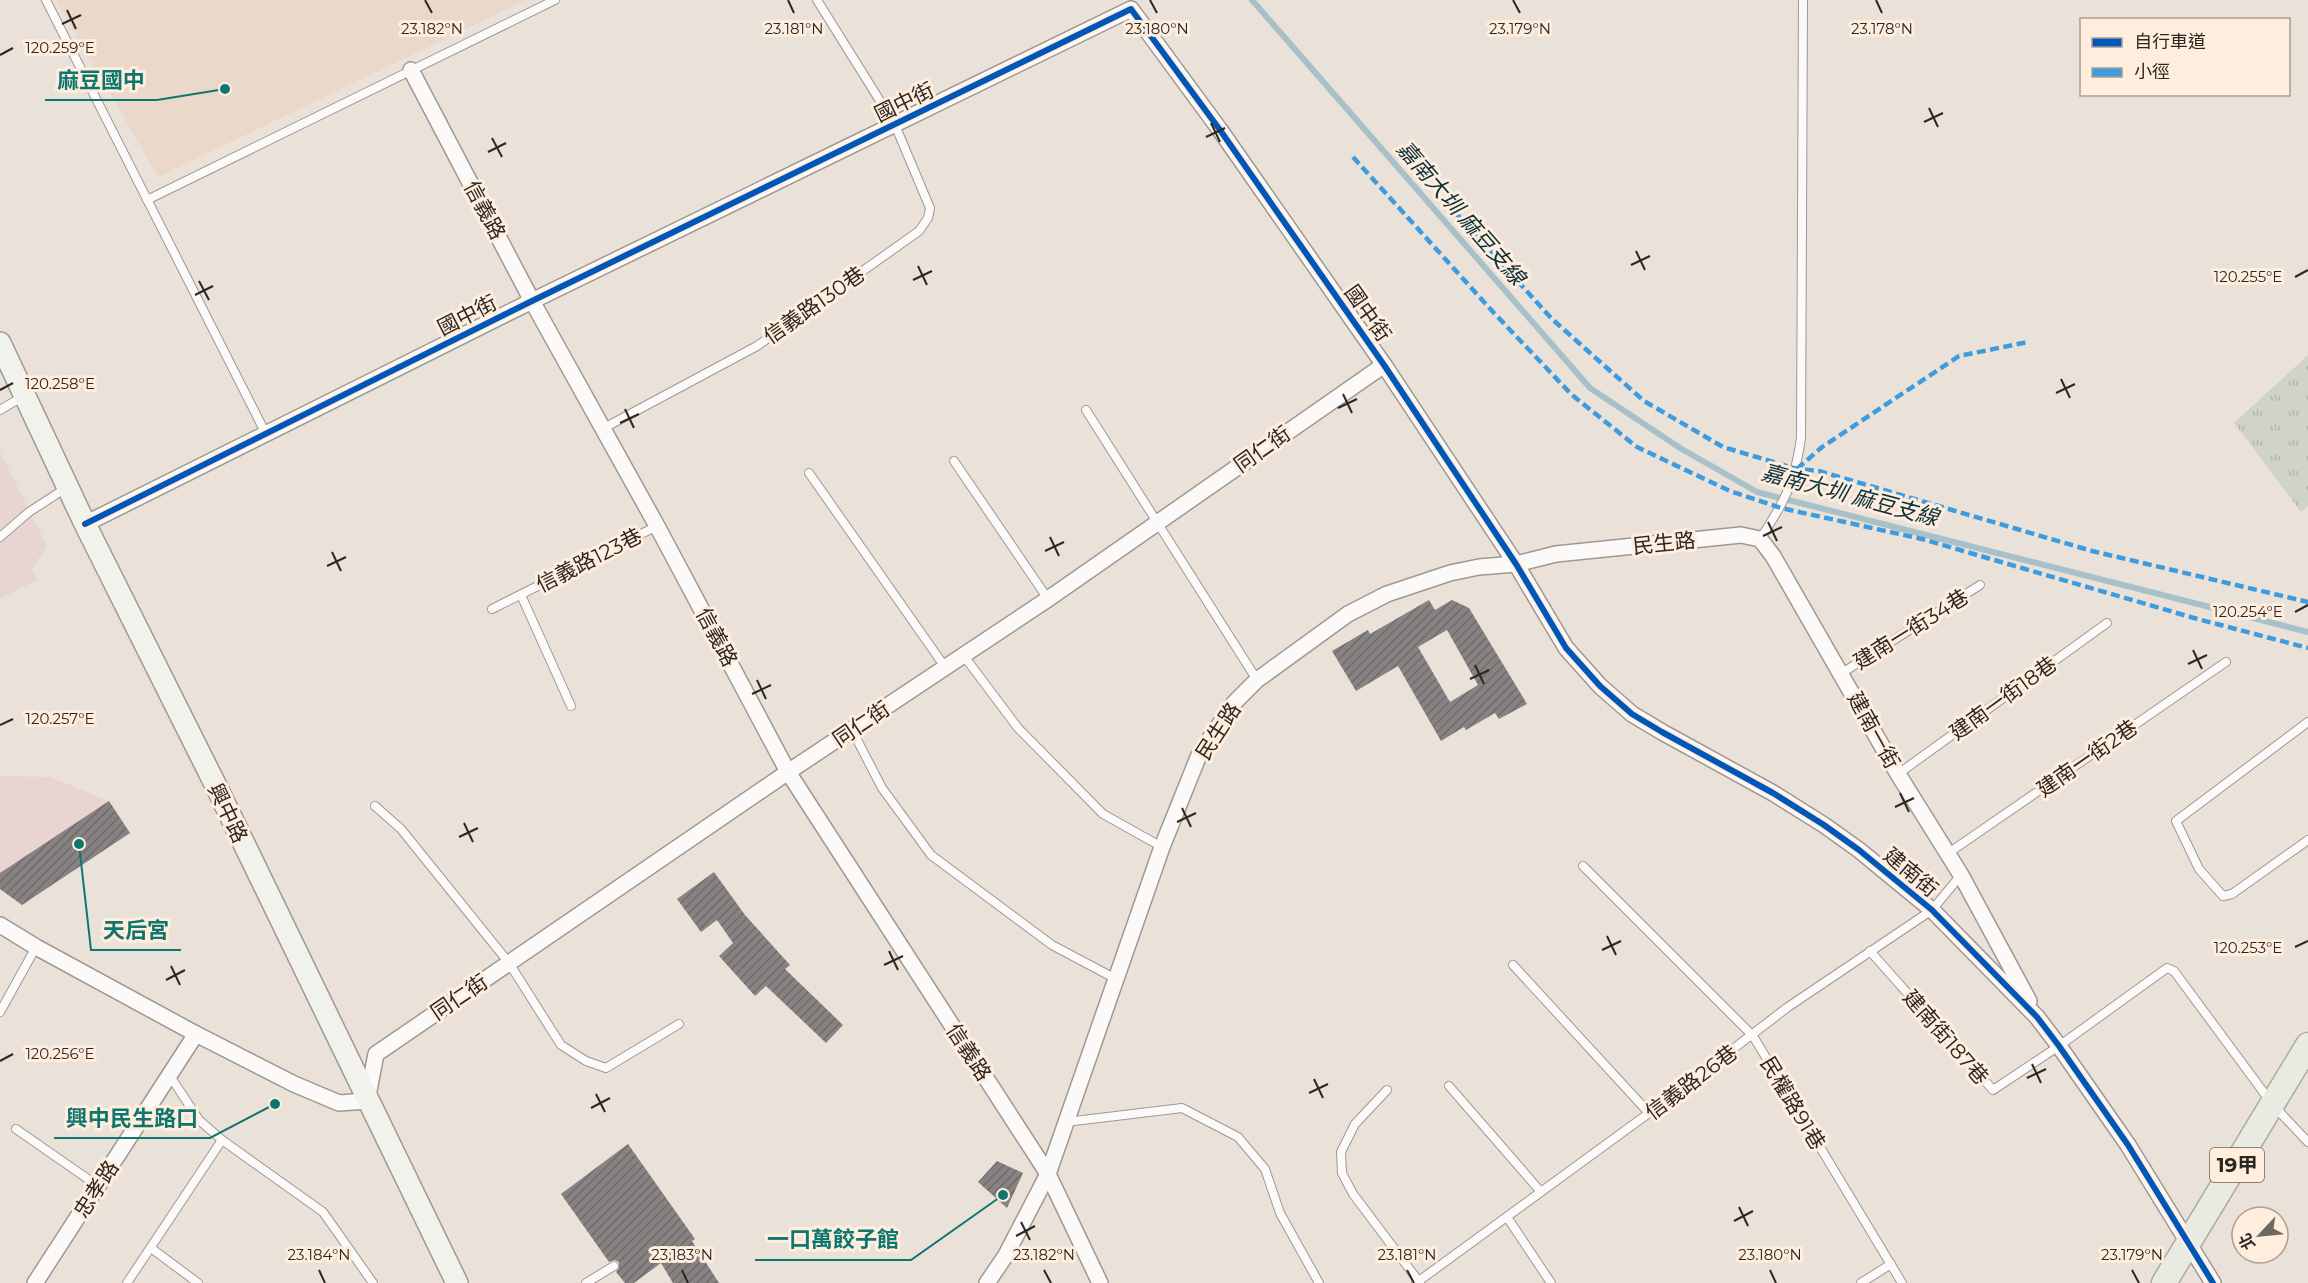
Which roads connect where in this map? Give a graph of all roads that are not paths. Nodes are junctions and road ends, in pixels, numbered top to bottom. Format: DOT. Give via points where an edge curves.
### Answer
graph roads {
  1 [pos="46,0"];
  2 [pos="555,0"];
  3 [pos="817,0"];
  4 [pos="1803,0"];
  5 [pos="1128,4"];
  6 [pos="411,70"];
  7 [pos="896,125"];
  8 [pos="147,200"];
  9 [pos="532,301"];
  10 [pos="0,343"];
  11 [pos="1384,364"];
  12 [pos="25,396"];
  13 [pos="0,410"];
  14 [pos="1086,410"];
  15 [pos="604,429"];
  16 [pos="266,434"];
  17 [pos="954,461"];
  18 [pos="809,473"];
  19 [pos="68,487"];
  20 [pos="1158,522"];
  21 [pos="85,524"];
  22 [pos="657,526"];
  23 [pos="0,537"];
  24 [pos="1760,539"];
  25 [pos="1516,564"];
  26 [pos="1980,585"];
  27 [pos="521,595"];
  28 [pos="1048,599"];
  29 [pos="492,609"];
  30 [pos="2107,623"];
  31 [pos="964,656"];
  32 [pos="2226,662"];
  33 [pos="945,667"];
  34 [pos="1842,673"];
  35 [pos="1257,680"];
  36 [pos="571,706"];
  37 [pos="2308,722"];
  38 [pos="852,729"];
  39 [pos="788,772"];
  40 [pos="1899,774"];
  41 [pos="375,806"];
  42 [pos="2308,840"];
  43 [pos="1162,847"];
  44 [pos="1947,854"];
  45 [pos="1583,866"];
  46 [pos="1961,875"];
  47 [pos="1932,910"];
  48 [pos="0,925"];
  49 [pos="36,947"];
  50 [pos="1870,951"];
  51 [pos="509,963"];
  52 [pos="1513,965"];
  53 [pos="1116,979"];
  54 [pos="0,1012"];
  55 [pos="2037,1017"];
  56 [pos="679,1024"];
  57 [pos="196,1034"];
  58 [pos="1753,1036"];
  59 [pos="2308,1045"];
  60 [pos="2059,1046"];
  61 [pos="170,1076"];
  62 [pos="1449,1086"];
  63 [pos="1387,1090"];
  64 [pos="367,1101"];
  65 [pos="2273,1105"];
  66 [pos="1649,1113"];
  67 [pos="1065,1122"];
  68 [pos="16,1129"];
  69 [pos="222,1140"];
  70 [pos="2308,1142"];
  71 [pos="1048,1174"];
  72 [pos="98,1186"];
  73 [pos="1541,1192"];
  74 [pos="1507,1217"];
  75 [pos="2188,1242"];
  76 [pos="151,1248"];
  77 [pos="1891,1264"];
  78 [pos="614,1266"];
  79 [pos="1418,1282"];
  80 [pos="35,1283"];
  81 [pos="127,1283"];
  82 [pos="198,1283"];
  83 [pos="373,1283"];
  84 [pos="457,1283"];
  85 [pos="586,1283"];
  86 [pos="987,1283"];
  87 [pos="1100,1283"];
  88 [pos="1319,1283"];
  89 [pos="1551,1283"];
  90 [pos="1861,1283"];
  91 [pos="1902,1283"];
  92 [pos="2164,1283"];
  93 [pos="2212,1283"];
  1 -- 8 [label="lane"];
  2 -- 6 [label="lane"];
  3 -- 7 [label="lane, 信義路130巷"];
  4 -- 24 [label="lane" via="1801,438 1797,469 1781,508"];
  5 -- 7 [label="street, 國中街"];
  5 -- 11 [label="street, 國中街"];
  6 -- 8 [label="lane"];
  6 -- 9 [label="street, 信義路"];
  7 -- 9 [label="street, 國中街"];
  7 -- 15 [label="lane, 信義路130巷" via="930,208 919,231 757,346"];
  8 -- 16 [label="lane"];
  9 -- 15 [label="street, 信義路"];
  9 -- 16 [label="street, 國中街"];
  10 -- 12 [label="main road, 興中路"];
  11 -- 20 [label="street, 同仁街"];
  11 -- 25 [label="street, 國中街"];
  12 -- 13 [label="lane"];
  12 -- 19 [label="main road, 興中路"];
  14 -- 20 [label="lane"];
  15 -- 22 [label="street, 信義路"];
  16 -- 21 [label="street, 國中街"];
  17 -- 28 [label="lane"];
  18 -- 33 [label="lane"];
  19 -- 21 [label="main road, 興中路"];
  19 -- 23 [label="lane" via="28,512"];
  20 -- 28 [label="street, 同仁街"];
  20 -- 35 [label="lane"];
  21 -- 64 [label="main road, 興中路"];
  22 -- 27 [label="lane, 信義路123巷"];
  22 -- 39 [label="street, 信義路"];
  24 -- 25 [label="street, 民生路" via="1741,535 1556,554"];
  24 -- 34 [label="street, 建南一街"];
  25 -- 35 [label="street, 民生路" via="1450,573 1387,594 1348,614"];
  25 -- 47 [label="street, 建南街" via="1566,648 1632,714 1824,825"];
  26 -- 34 [label="lane, 建南一街34巷"];
  27 -- 29 [label="lane, 信義路123巷"];
  27 -- 36 [label="lane, 信義路123巷"];
  28 -- 31 [label="street, 同仁街"];
  30 -- 40 [label="lane, 建南一街18巷"];
  31 -- 33 [label="street, 同仁街"];
  31 -- 43 [label="lane" via="1018,728 1103,814"];
  32 -- 44 [label="lane, 建南一街2巷"];
  33 -- 38 [label="street, 同仁街"];
  34 -- 40 [label="street, 建南一街"];
  35 -- 43 [label="street, 民生路" via="1234,703 1199,755"];
  37 -- 42 [label="lane" via="2176,821 2199,869 2223,896 2232,894"];
  38 -- 39 [label="street, 同仁街"];
  38 -- 53 [label="lane" via="882,788 932,855 1052,945"];
  39 -- 51 [label="street, 同仁街"];
  39 -- 71 [label="street, 信義路"];
  40 -- 44 [label="street, 建南一街"];
  41 -- 51 [label="lane" via="401,829"];
  43 -- 53 [label="street, 民生路"];
  44 -- 46 [label="street, 建南一街"];
  45 -- 58 [label="lane, 民權路91巷"];
  46 -- 47 [label="lane, 信義路26巷"];
  46 -- 55 [label="street, 建南一街"];
  47 -- 50 [label="lane, 信義路26巷"];
  47 -- 55 [label="street, 建南街"];
  48 -- 49 [label="street"];
  49 -- 54 [label="lane"];
  49 -- 57 [label="street"];
  50 -- 58 [label="lane, 信義路26巷"];
  50 -- 60 [label="lane, 建南街187巷" via="1993,1090"];
  51 -- 56 [label="lane" via="561,1045 586,1061 606,1068"];
  51 -- 64 [label="street, 同仁街" via="376,1054"];
  52 -- 66 [label="lane"];
  53 -- 67 [label="street, 民生路"];
  55 -- 60 [label="street, 建南街"];
  57 -- 61 [label="street, 忠孝路"];
  57 -- 64 [label="street" via="339,1103"];
  58 -- 66 [label="lane, 信義路26巷"];
  58 -- 77 [label="lane, 民權路91巷"];
  59 -- 65 [label="main road, 19甲"];
  60 -- 65 [label="lane" via="2167,968 2174,971"];
  60 -- 75 [label="street, 建南街" via="2128,1145"];
  61 -- 69 [label="lane" via="199,1120"];
  61 -- 72 [label="street, 忠孝路"];
  62 -- 73 [label="lane"];
  63 -- 79 [label="lane" via="1355,1124 1341,1152 1342,1173"];
  64 -- 84 [label="main road, 興中路"];
  65 -- 70 [label="lane"];
  65 -- 75 [label="main road, 19甲"];
  66 -- 73 [label="lane, 信義路26巷"];
  67 -- 71 [label="street, 民生路"];
  67 -- 88 [label="lane" via="1182,1108 1238,1137 1264,1169 1280,1213"];
  68 -- 72 [label="lane"];
  69 -- 76 [label="lane"];
  69 -- 83 [label="lane" via="323,1212"];
  71 -- 86 [label="street, 民生路"];
  71 -- 87 [label="street, 信義路"];
  72 -- 80 [label="street, 忠孝路"];
  73 -- 74 [label="lane, 信義路26巷"];
  74 -- 79 [label="lane, 信義路26巷"];
  74 -- 89 [label="lane"];
  75 -- 92 [label="main road, 19甲"];
  75 -- 93 [label="street, 建南街"];
  76 -- 81 [label="lane"];
  76 -- 82 [label="lane"];
  77 -- 90 [label="lane"];
  77 -- 91 [label="lane, 民權路91巷"];
  78 -- 85 [label="lane"];
}
